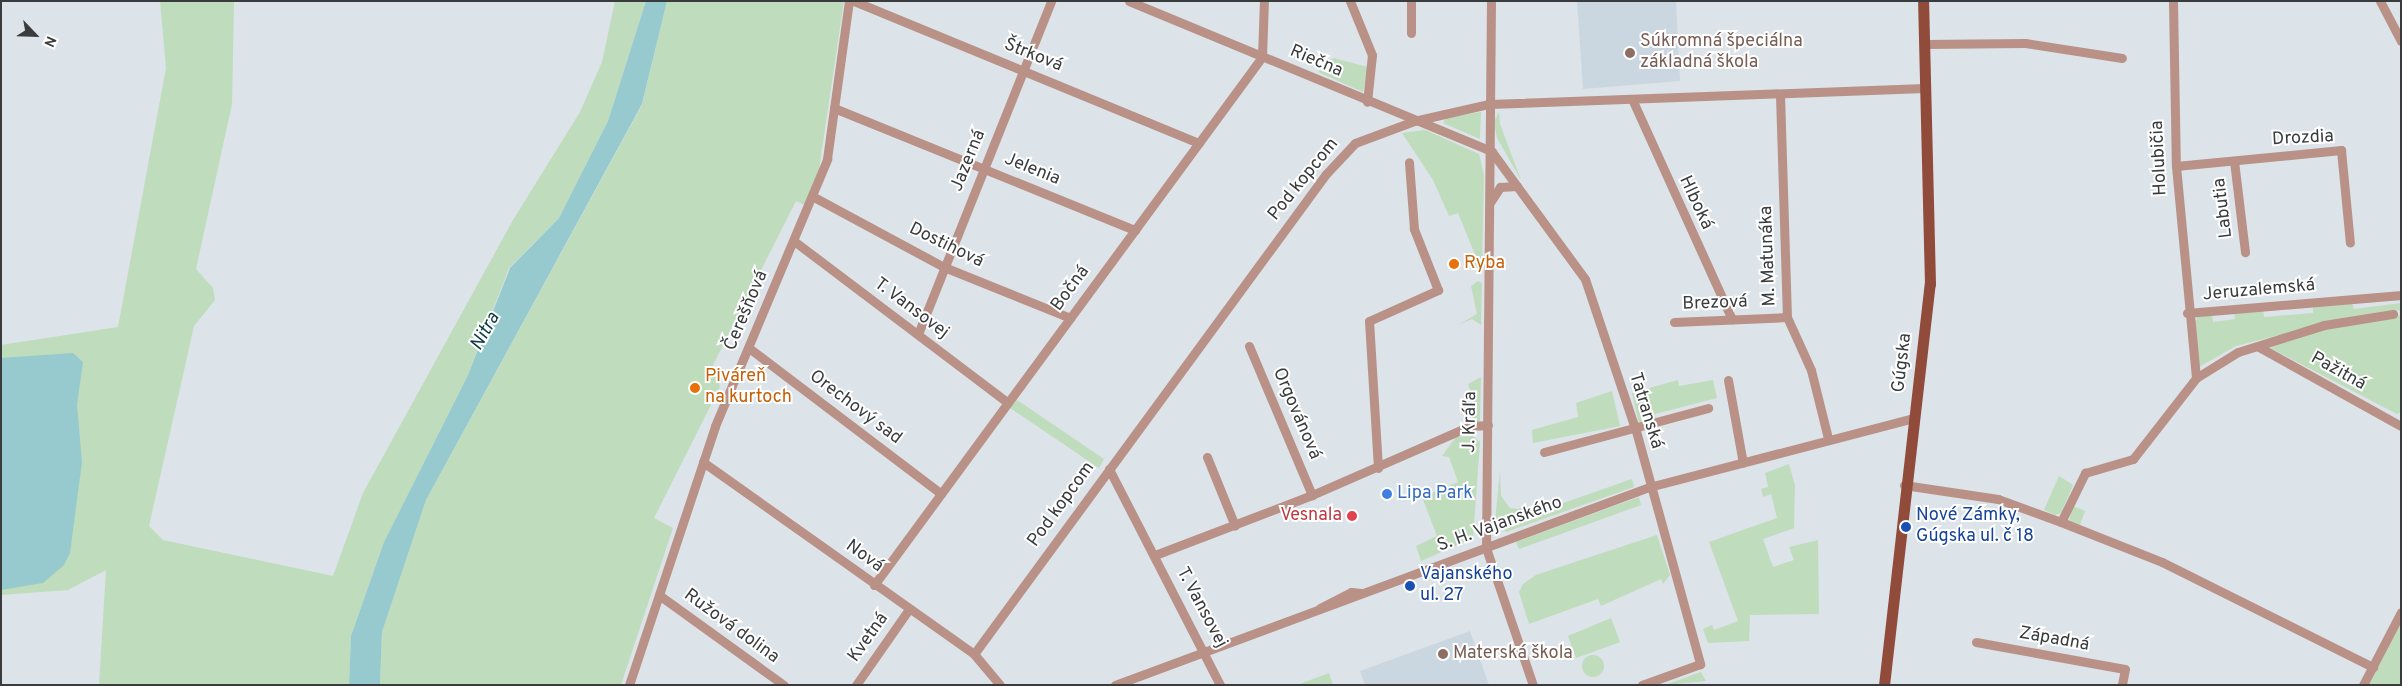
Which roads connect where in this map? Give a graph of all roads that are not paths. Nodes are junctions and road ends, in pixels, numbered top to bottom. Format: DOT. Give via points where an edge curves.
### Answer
graph roads {
  1 [pos="849,1"];
  2 [pos="854,1"];
  3 [pos="1051,1"];
  4 [pos="1128,1"];
  5 [pos="1264,1"];
  6 [pos="1350,1"];
  7 [pos="1411,1"];
  8 [pos="1491,1"];
  9 [pos="1923,1"];
  10 [pos="2173,1"];
  11 [pos="2380,1"];
  12 [pos="2401,25"];
  13 [pos="2390,27"];
  14 [pos="1411,34"];
  15 [pos="2401,42"];
  16 [pos="1925,44"];
  17 [pos="1262,57"];
  18 [pos="2122,58"];
  19 [pos="1024,69"];
  20 [pos="1925,88"];
  21 [pos="1780,95"];
  22 [pos="1632,99"];
  23 [pos="1368,102"];
  24 [pos="1489,104"];
  25 [pos="834,108"];
  26 [pos="1414,121"];
  27 [pos="1200,142"];
  28 [pos="1492,151"];
  29 [pos="2234,161"];
  30 [pos="1409,162"];
  31 [pos="2176,166"];
  32 [pos="984,168"];
  33 [pos="1517,186"];
  34 [pos="812,196"];
  35 [pos="1491,201"];
  36 [pos="1135,230"];
  37 [pos="794,241"];
  38 [pos="2350,243"];
  39 [pos="2245,252"];
  40 [pos="944,267"];
  41 [pos="2401,295"];
  42 [pos="2186,313"];
  43 [pos="2393,314"];
  44 [pos="1788,317"];
  45 [pos="1070,318"];
  46 [pos="1732,319"];
  47 [pos="1674,322"];
  48 [pos="918,334"];
  49 [pos="1249,346"];
  50 [pos="2259,347"];
  51 [pos="749,348"];
  52 [pos="2196,378"];
  53 [pos="1728,380"];
  54 [pos="1008,403"];
  55 [pos="1708,408"];
  56 [pos="1914,418"];
  57 [pos="1488,425"];
  58 [pos="2401,426"];
  59 [pos="1636,431"];
  60 [pos="1828,438"];
  61 [pos="1544,452"];
  62 [pos="1207,457"];
  63 [pos="703,462"];
  64 [pos="1742,463"];
  65 [pos="1378,468"];
  66 [pos="1109,469"];
  67 [pos="1904,484"];
  68 [pos="1649,487"];
  69 [pos="941,494"];
  70 [pos="1312,495"];
  71 [pos="2060,522"];
  72 [pos="1234,526"];
  73 [pos="1486,548"];
  74 [pos="1155,555"];
  75 [pos="874,584"];
  76 [pos="660,595"];
  77 [pos="909,609"];
  78 [pos="2401,612"];
  79 [pos="1976,642"];
  80 [pos="1206,651"];
  81 [pos="974,654"];
  82 [pos="2373,667"];
  83 [pos="629,685"];
  84 [pos="784,685"];
  85 [pos="856,685"];
  86 [pos="1000,685"];
  87 [pos="1115,685"];
  88 [pos="1220,685"];
  89 [pos="1533,685"];
  90 [pos="1642,685"];
  91 [pos="1884,685"];
  92 [pos="2122,685"];
  93 [pos="2363,685"];
  1 -- 25 [label="street, Čerešňová"];
  2 -- 19 [label="street, Štrková"];
  3 -- 19 [label="street, Jazerná"];
  4 -- 17 [label="street, Riečna"];
  5 -- 17 [label="street"];
  6 -- 23 [label="street" via="1372,55"];
  7 -- 14 [label="street"];
  8 -- 24 [label="street"];
  9 -- 16 [label="main road, Gúgska"];
  10 -- 31 [label="street, Holubičia"];
  11 -- 13 [label="street"];
  12 -- 13 [label="street"];
  13 -- 15 [label="street"];
  16 -- 18 [label="street" via="2025,43"];
  16 -- 20 [label="main road, Gúgska"];
  17 -- 23 [label="street, Riečna"];
  17 -- 27 [label="street, Bočná"];
  19 -- 27 [label="street, Štrková"];
  19 -- 32 [label="street, Jazerná"];
  20 -- 21 [label="street, Pod kopcom"];
  20 -- 56 [label="main road, Gúgska" via="1930,284"];
  21 -- 22 [label="street, Pod kopcom"];
  21 -- 44 [label="street, M. Matunáka"];
  22 -- 24 [label="street, Pod kopcom"];
  22 -- 46 [label="street, Hlboká"];
  23 -- 26 [label="street, Riečna"];
  24 -- 26 [label="street, Pod kopcom"];
  24 -- 28 [label="street"];
  25 -- 32 [label="street, Jelenia"];
  25 -- 34 [label="street, Čerešňová" via="827,159"];
  26 -- 28 [label="street, Riečna"];
  26 -- 66 [label="street, Pod kopcom" via="1355,143 1326,174"];
  27 -- 36 [label="street, Bočná"];
  28 -- 33 [label="street, Tatranská"];
  28 -- 35 [label="street, J. Kráľa"];
  29 -- 31 [label="street, Drozdia"];
  29 -- 38 [label="street, Drozdia" via="2341,150"];
  29 -- 39 [label="street, Labutia"];
  30 -- 65 [label="street" via="1414,229 1438,290 1369,321"];
  31 -- 42 [label="street, Holubičia"];
  32 -- 36 [label="street, Jelenia"];
  32 -- 40 [label="street, Jazerná"];
  33 -- 35 [label="street" via="1500,187"];
  33 -- 59 [label="street, Tatranská" via="1585,279"];
  34 -- 37 [label="street, Čerešňová"];
  34 -- 40 [label="street, Dostihová"];
  35 -- 57 [label="street, J. Kráľa"];
  36 -- 45 [label="street, Bočná"];
  37 -- 48 [label="street, T. Vansovej"];
  37 -- 51 [label="street, Čerešňová"];
  40 -- 45 [label="street, Dostihová"];
  40 -- 48 [label="street, Jazerná"];
  41 -- 42 [label="street, Jeruzalemská"];
  42 -- 52 [label="street, Jeruzalemská"];
  43 -- 50 [label="street" via="2324,325"];
  44 -- 46 [label="street, Brezová"];
  44 -- 60 [label="street, M. Matunáka" via="1811,370"];
  45 -- 54 [label="street, Bočná"];
  46 -- 47 [label="street, Brezová"];
  48 -- 54 [label="street, T. Vansovej"];
  49 -- 70 [label="street, Orgovánová"];
  50 -- 52 [label="street" via="2238,352"];
  50 -- 58 [label="street, Pažitná"];
  51 -- 63 [label="street, Čerešňová"];
  51 -- 69 [label="street, Orechový sad"];
  52 -- 71 [label="street" via="2133,459 2085,474"];
  53 -- 64 [label="street"];
  54 -- 69 [label="street, Bočná"];
  55 -- 59 [label="street"];
  56 -- 60 [label="street, S. H. Vajanského"];
  56 -- 67 [label="main road, Gúgska"];
  57 -- 65 [label="street" via="1470,426"];
  57 -- 73 [label="street, J. Kráľa"];
  59 -- 61 [label="street"];
  59 -- 68 [label="street, Tatranská"];
  60 -- 64 [label="street, S. H. Vajanského"];
  62 -- 72 [label="street"];
  63 -- 75 [label="street, Nová"];
  63 -- 76 [label="street, Čerešňová"];
  64 -- 68 [label="street, S. H. Vajanského"];
  65 -- 70 [label="street"];
  66 -- 74 [label="street, T. Vansovej"];
  66 -- 81 [label="street, Pod kopcom"];
  67 -- 71 [label="street" via="1998,499"];
  67 -- 91 [label="main road, Gúgska"];
  68 -- 73 [label="street, S. H. Vajanského"];
  68 -- 90 [label="street, Tatranská" via="1700,664"];
  69 -- 75 [label="street, Bočná"];
  70 -- 72 [label="street"];
  71 -- 82 [label="street" via="2162,562"];
  72 -- 74 [label="street"];
  73 -- 80 [label="street, S. H. Vajanského"];
  73 -- 89 [label="street, J. Kráľa"];
  74 -- 80 [label="street, T. Vansovej"];
  75 -- 77 [label="street, Nová"];
  76 -- 83 [label="street, Čerešňová"];
  76 -- 84 [label="street, Ružová dolina"];
  77 -- 81 [label="street, Nová"];
  77 -- 85 [label="street, Kvetná"];
  78 -- 82 [label="street"];
  79 -- 92 [label="street, Západná" via="2125,669"];
  80 -- 87 [label="street, S. H. Vajanského"];
  80 -- 88 [label="street, T. Vansovej"];
  81 -- 86 [label="street, Nová"];
  82 -- 93 [label="street"];
}
